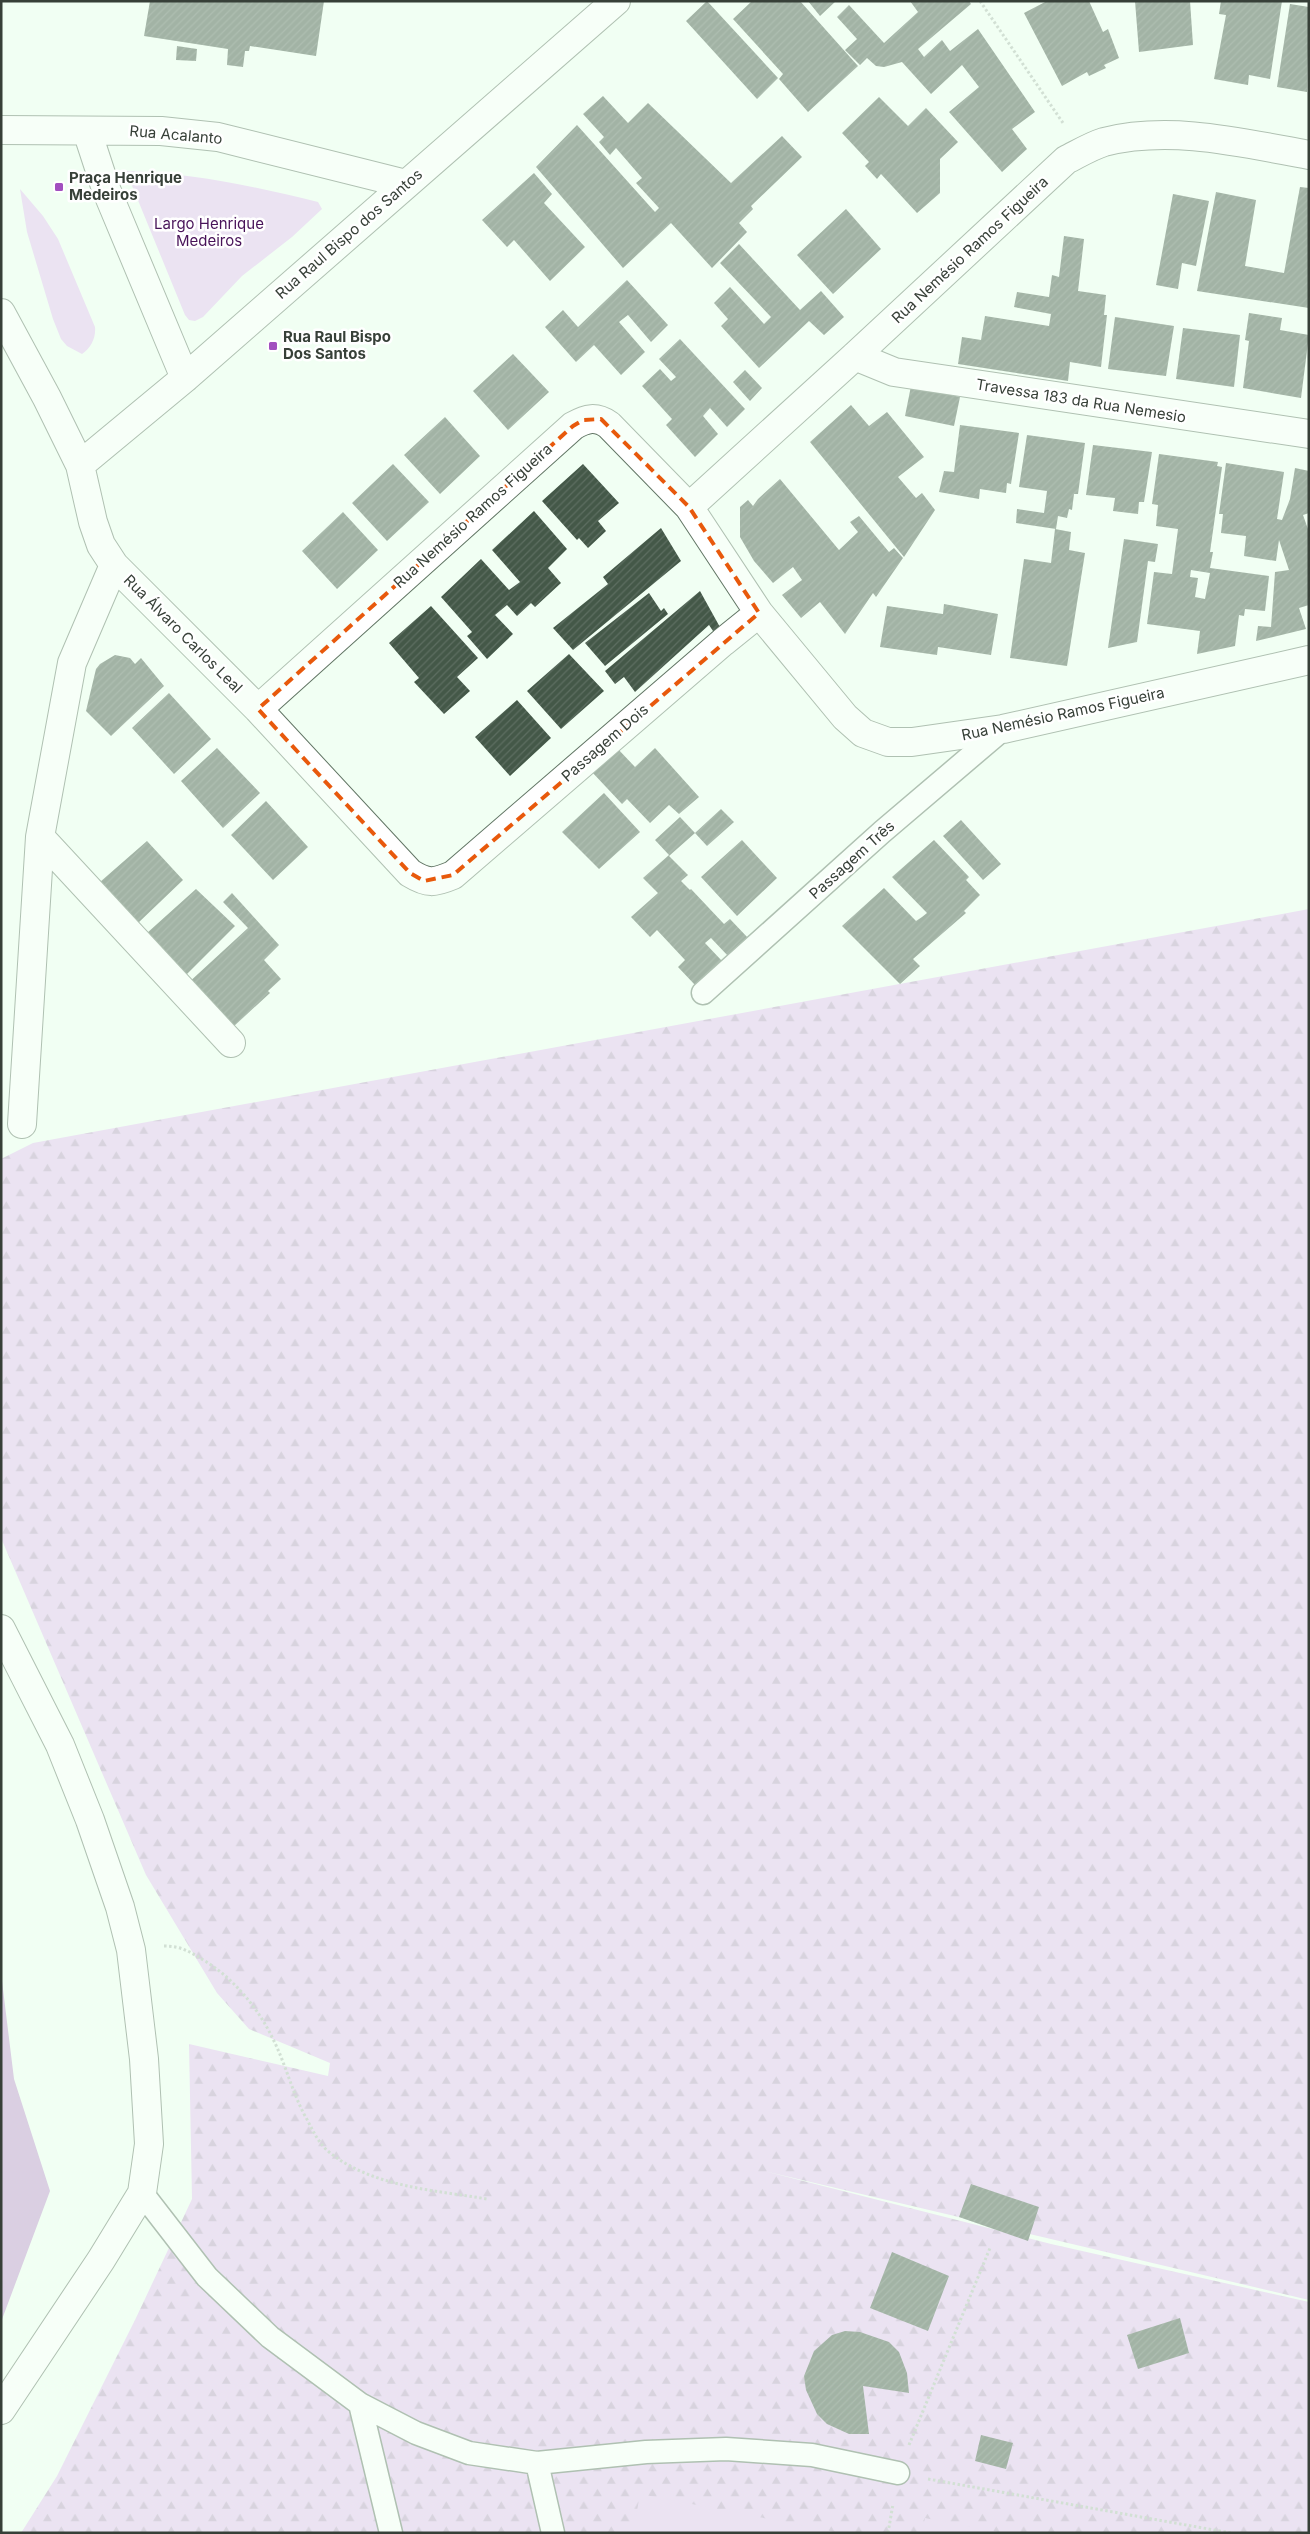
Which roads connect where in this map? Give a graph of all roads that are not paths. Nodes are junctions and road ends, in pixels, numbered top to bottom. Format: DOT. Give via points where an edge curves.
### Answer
graph roads {
  1 [pos="616,1"];
  2 [pos="1,130"];
  3 [pos="87,130"];
  4 [pos="1309,155"];
  5 [pos="406,184"];
  6 [pos="1,313"];
  7 [pos="855,356"];
  8 [pos="185,378"];
  9 [pos="1309,434"];
  10 [pos="80,465"];
  11 [pos="688,507"];
  12 [pos="114,565"];
  13 [pos="759,613"];
  14 [pos="1309,660"];
  15 [pos="258,708"];
  16 [pos="1003,729"];
  17 [pos="40,837"];
  18 [pos="454,875"];
  19 [pos="703,993"];
  20 [pos="231,1044"];
  21 [pos="22,1124"];
  22 [pos="1,1628"];
  23 [pos="142,2193"];
  24 [pos="360,2404"];
  25 [pos="1,2410"];
  26 [pos="537,2463"];
  27 [pos="898,2473"];
  28 [pos="391,2533"];
  29 [pos="552,2533"];
  1 -- 5 [label="street, Rua Raul Bispo dos Santos"];
  2 -- 3 [label="street, Rua Acalanto"];
  3 -- 5 [label="street, Rua Acalanto" via="160,131 218,137"];
  3 -- 8 [label="street" via="110,198"];
  4 -- 7 [label="street, Rua Nemésio Ramos Figueira" via="1214,138 1153,136 1103,142 1066,160"];
  5 -- 8 [label="street, Rua Raul Bispo dos Santos"];
  6 -- 10 [label="street, Rua Álvaro Carlos Leal"];
  7 -- 9 [label="street, Travessa 183 da Rua Nemesio" via="894,372"];
  7 -- 11 [label="street, Rua Nemésio Ramos Figueira"];
  8 -- 10 [label="street, Rua Raul Bispo dos Santos"];
  10 -- 12 [label="street, Rua Álvaro Carlos Leal" via="92,522"];
  11 -- 13 [label="street, Rua Nemésio Ramos Figueira"];
  11 -- 15 [label="street, Rua Nemésio Ramos Figueira" via="610,425 601,419 583,420"];
  12 -- 15 [label="street, Rua Álvaro Carlos Leal"];
  12 -- 17 [label="street" via="72,663"];
  13 -- 16 [label="street, Rua Nemésio Ramos Figueira" via="845,718 863,733 888,742 912,742"];
  13 -- 18 [label="street, Passagem Dois"];
  14 -- 16 [label="street, Rua Nemésio Ramos Figueira"];
  15 -- 18 [label="street, Rua Álvaro Carlos Leal" via="410,872 424,881 438,881"];
  16 -- 19 [label="lane, Passagem Três" via="882,832"];
  17 -- 20 [label="street"];
  17 -- 21 [label="street"];
  22 -- 23 [label="street" via="60,1745 90,1820 131,1950 148,2109 149,2144"];
  23 -- 24 [label="lane" via="206,2277 270,2337"];
  23 -- 25 [label="street" via="102,2260"];
  24 -- 26 [label="lane" via="416,2433 468,2453"];
  24 -- 28 [label="lane"];
  26 -- 27 [label="lane" via="646,2452 726,2449 812,2456"];
  26 -- 29 [label="lane"];
}
